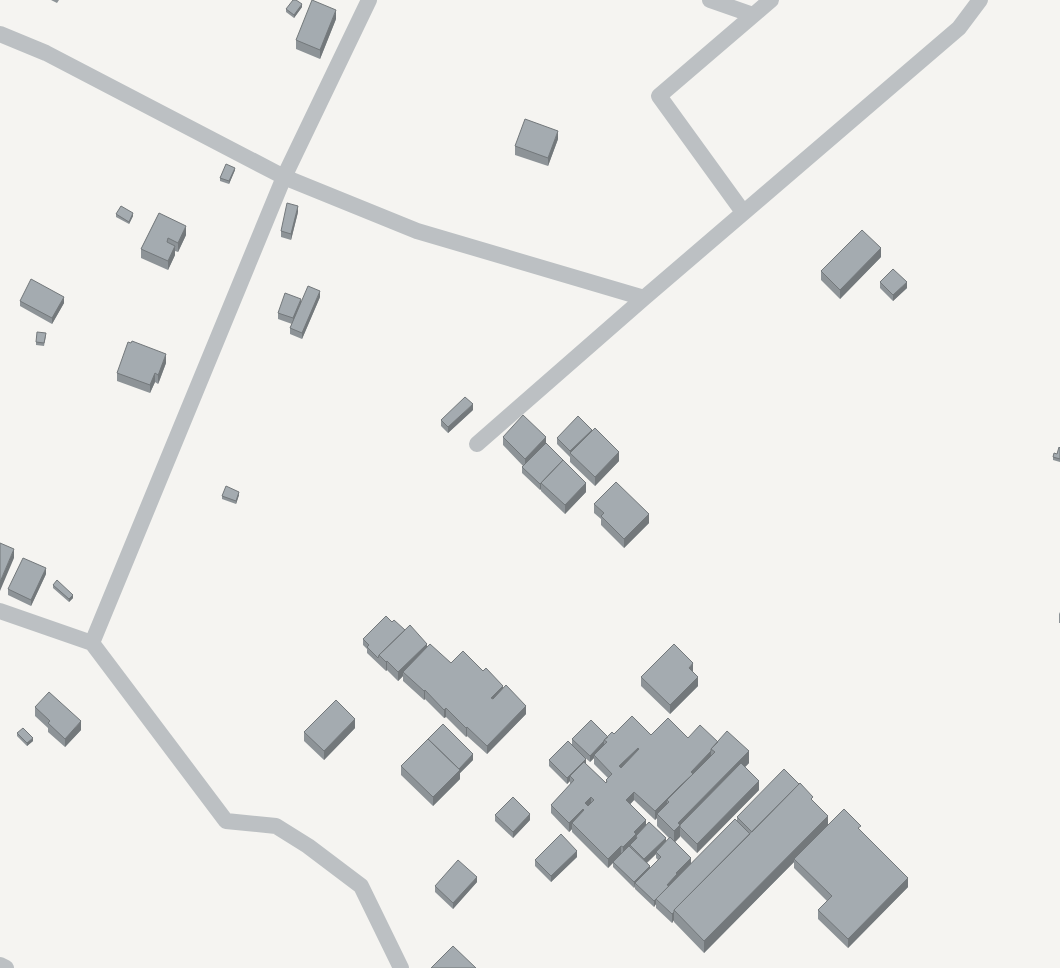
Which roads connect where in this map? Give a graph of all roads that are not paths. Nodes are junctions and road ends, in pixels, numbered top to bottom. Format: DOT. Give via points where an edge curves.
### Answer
graph roads {
  1 [pos="369,0"];
  2 [pos="710,0"];
  3 [pos="771,0"];
  4 [pos="980,0"];
  5 [pos="754,15"];
  6 [pos="0,34"];
  7 [pos="284,177"];
  8 [pos="744,212"];
  9 [pos="644,298"];
  10 [pos="477,444"];
  11 [pos="0,611"];
  12 [pos="92,643"];
  13 [pos="0,964"];
  14 [pos="6,968"];
  15 [pos="401,968"];
  1 -- 7 [label="street"];
  2 -- 5 [label="street"];
  3 -- 5 [label="street"];
  4 -- 8 [label="street" via="959,28"];
  5 -- 8 [label="street" via="659,96"];
  6 -- 7 [label="street" via="46,52"];
  7 -- 9 [label="street" via="417,231"];
  7 -- 12 [label="street"];
  8 -- 9 [label="street"];
  9 -- 10 [label="street"];
  11 -- 12 [label="street"];
  12 -- 15 [label="street" via="226,821 276,826 308,846 361,886"];
  13 -- 14 [label="street"];
}
